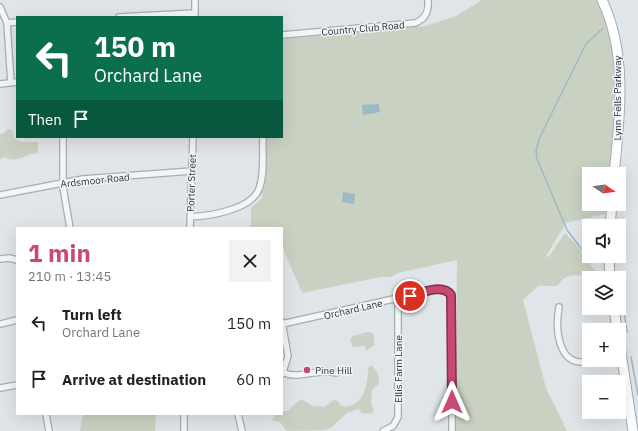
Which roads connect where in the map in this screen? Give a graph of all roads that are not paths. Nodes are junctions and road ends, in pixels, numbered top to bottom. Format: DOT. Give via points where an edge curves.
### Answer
graph roads {
  1 [pos="195,0"];
  2 [pos="428,0"];
  3 [pos="602,0"];
  4 [pos="0,7"];
  5 [pos="195,15"];
  6 [pos="157,16"];
  7 [pos="16,22"];
  8 [pos="7,23"];
  9 [pos="283,35"];
  10 [pos="14,82"];
  11 [pos="0,84"];
  12 [pos="63,138"];
  13 [pos="192,138"];
  14 [pos="263,138"];
  15 [pos="614,167"];
  16 [pos="192,172"];
  17 [pos="62,183"];
  18 [pos="0,195"];
  19 [pos="190,217"];
  20 [pos="70,227"];
  21 [pos="190,227"];
  22 [pos="0,259"];
  23 [pos="16,260"];
  24 [pos="398,299"];
  25 [pos="559,306"];
  26 [pos="16,320"];
  27 [pos="283,323"];
  28 [pos="0,324"];
  29 [pos="283,328"];
  30 [pos="582,361"];
  31 [pos="623,367"];
  32 [pos="283,373"];
  33 [pos="336,374"];
  34 [pos="16,385"];
  35 [pos="0,388"];
  36 [pos="46,415"];
  37 [pos="184,415"];
  38 [pos="238,415"];
  39 [pos="48,431"];
  40 [pos="184,431"];
  41 [pos="242,431"];
  42 [pos="383,431"];
  43 [pos="452,431"];
  44 [pos="633,431"];
  1 -- 5 [label="street"];
  2 -- 9 [label="street, Country Club Road" via="426,15 414,23"];
  3 -- 15 [label="main road, Lynn Fells Parkway" via="613,28 618,55 619,101"];
  4 -- 8 [label="street"];
  5 -- 6 [label="street"];
  7 -- 8 [label="street"];
  8 -- 10 [label="street"];
  10 -- 11 [label="street"];
  12 -- 17 [label="street"];
  13 -- 16 [label="street, Porter Street"];
  14 -- 19 [label="street" via="260,183 254,197 225,212"];
  16 -- 17 [label="street, Ardsmoor Road"];
  16 -- 19 [label="street, Porter Street"];
  17 -- 18 [label="street, Ardsmoor Road"];
  17 -- 20 [label="street"];
  19 -- 21 [label="street, Porter Street"];
  22 -- 23 [label="street"];
  24 -- 27 [label="street, Orchard Lane"];
  24 -- 42 [label="street, Ellis Farm Lane" via="398,417 393,426"];
  24 -- 43 [label="street, Orchard Lane" via="438,289 447,291 452,299"];
  25 -- 30 [label="street" via="556,327 564,352 570,359"];
  26 -- 28 [label="street"];
  29 -- 32 [label="street" via="288,356"];
  31 -- 44 [label="main road"];
  32 -- 33 [label="street" via="293,375 322,371"];
  34 -- 35 [label="street"];
  36 -- 39 [label="street"];
  37 -- 40 [label="street"];
  38 -- 41 [label="street"];
}
